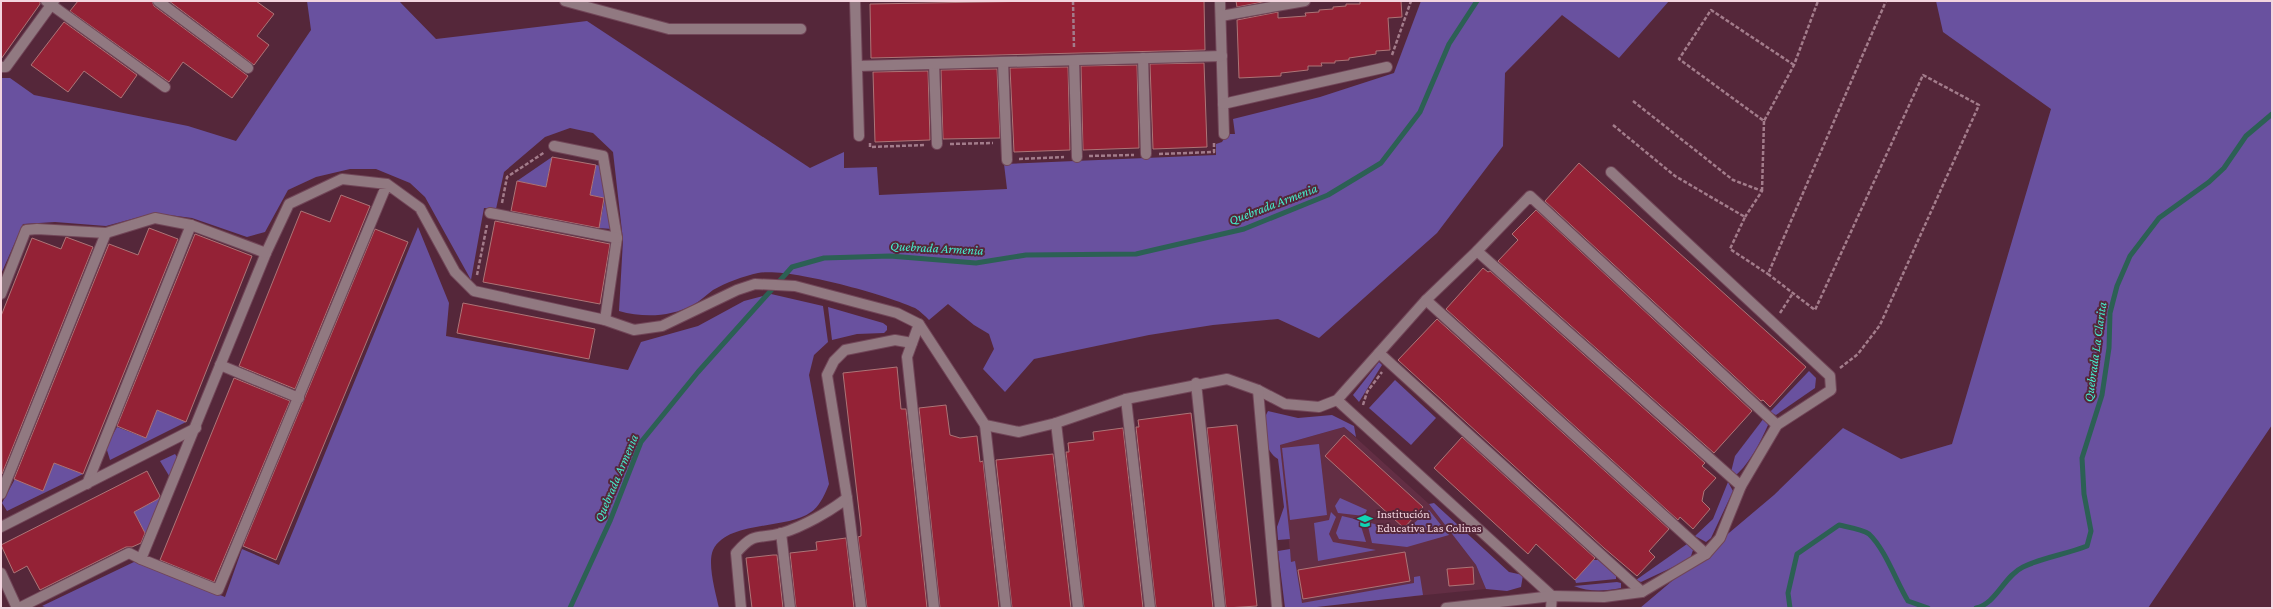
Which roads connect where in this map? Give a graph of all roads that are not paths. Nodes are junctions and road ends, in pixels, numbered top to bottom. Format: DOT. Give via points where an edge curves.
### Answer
graph roads {
  1 [pos="158,1"];
  2 [pos="565,1"];
  3 [pos="855,1"];
  4 [pos="1220,1"];
  5 [pos="1305,1"];
  6 [pos="50,2"];
  7 [pos="1221,16"];
  8 [pos="801,30"];
  9 [pos="1222,56"];
  10 [pos="1143,58"];
  11 [pos="1074,61"];
  12 [pos="1003,62"];
  13 [pos="934,64"];
  14 [pos="857,66"];
  15 [pos="1,67"];
  16 [pos="1387,67"];
  17 [pos="248,68"];
  18 [pos="165,87"];
  19 [pos="1223,104"];
  20 [pos="1224,134"];
  21 [pos="859,136"];
  22 [pos="937,144"];
  23 [pos="554,146"];
  24 [pos="1146,154"];
  25 [pos="1077,157"];
  26 [pos="1007,160"];
  27 [pos="1611,172"];
  28 [pos="387,184"];
  29 [pos="494,214"];
  30 [pos="191,225"];
  31 [pos="106,233"];
  32 [pos="617,238"];
  33 [pos="1477,251"];
  34 [pos="266,253"];
  35 [pos="1,294"];
  36 [pos="1426,300"];
  37 [pos="605,320"];
  38 [pos="919,324"];
  39 [pos="912,343"];
  40 [pos="1379,353"];
  41 [pos="220,365"];
  42 [pos="1196,384"];
  43 [pos="1258,390"];
  44 [pos="299,398"];
  45 [pos="1126,399"];
  46 [pos="1337,400"];
  47 [pos="1056,423"];
  48 [pos="985,425"];
  49 [pos="1777,425"];
  50 [pos="196,428"];
  51 [pos="87,484"];
  52 [pos="1741,486"];
  53 [pos="1,494"];
  54 [pos="847,498"];
  55 [pos="1,527"];
  56 [pos="781,533"];
  57 [pos="1706,554"];
  58 [pos="141,559"];
  59 [pos="1,573"];
  60 [pos="1642,592"];
  61 [pos="1552,596"];
  62 [pos="24,607"];
  63 [pos="741,608"];
  64 [pos="790,608"];
  65 [pos="861,608"];
  66 [pos="934,608"];
  67 [pos="1006,608"];
  68 [pos="1078,608"];
  69 [pos="1150,608"];
  70 [pos="1220,608"];
  71 [pos="1277,608"];
  72 [pos="1446,608"];
  73 [pos="1551,608"];
  1 -- 17 [label="street"];
  2 -- 8 [label="street" via="669,30"];
  3 -- 14 [label="street"];
  4 -- 7 [label="street"];
  5 -- 7 [label="street"];
  6 -- 15 [label="street" via="6,67"];
  6 -- 18 [label="street"];
  7 -- 9 [label="street"];
  9 -- 10 [label="street"];
  9 -- 19 [label="street"];
  10 -- 11 [label="street"];
  10 -- 24 [label="street"];
  11 -- 12 [label="street"];
  11 -- 25 [label="street"];
  12 -- 13 [label="street"];
  12 -- 26 [label="street"];
  13 -- 14 [label="street"];
  13 -- 22 [label="street"];
  14 -- 21 [label="street"];
  16 -- 19 [label="street"];
  19 -- 20 [label="street"];
  23 -- 32 [label="street" via="603,156"];
  27 -- 49 [label="street" via="1830,376 1831,390"];
  28 -- 34 [label="street" via="342,180 288,204"];
  28 -- 37 [label="street" via="420,208 456,272 474,291"];
  28 -- 44 [label="street"];
  29 -- 32 [label="street"];
  30 -- 31 [label="street" via="155,218"];
  30 -- 34 [label="street"];
  30 -- 51 [label="street"];
  31 -- 35 [label="street" via="26,230"];
  31 -- 53 [label="street"];
  32 -- 37 [label="street"];
  33 -- 36 [label="street"];
  33 -- 49 [label="street" via="1530,196"];
  33 -- 52 [label="street"];
  34 -- 41 [label="street"];
  36 -- 40 [label="street"];
  36 -- 57 [label="street"];
  37 -- 38 [label="street" via="634,330 662,326 755,284 795,286 897,313"];
  38 -- 39 [label="street"];
  38 -- 48 [label="street"];
  39 -- 54 [label="street" via="895,340 845,350 834,361 827,374"];
  39 -- 66 [label="street" via="907,357"];
  40 -- 46 [label="street"];
  40 -- 60 [label="street"];
  41 -- 44 [label="street"];
  41 -- 50 [label="street"];
  42 -- 43 [label="street" via="1227,379"];
  42 -- 45 [label="street"];
  42 -- 70 [label="street"];
  43 -- 46 [label="street" via="1285,404 1319,407"];
  43 -- 71 [label="street"];
  44 -- 58 [label="street" via="218,590"];
  45 -- 47 [label="street"];
  45 -- 69 [label="street"];
  46 -- 61 [label="street"];
  47 -- 48 [label="street" via="1019,432"];
  47 -- 68 [label="street"];
  48 -- 67 [label="street"];
  49 -- 52 [label="street"];
  50 -- 51 [label="street"];
  50 -- 58 [label="street"];
  51 -- 55 [label="street"];
  52 -- 57 [label="street" via="1720,538"];
  54 -- 56 [label="street" via="828,511"];
  54 -- 65 [label="street"];
  56 -- 63 [label="street" via="758,535 744,543 736,553"];
  56 -- 64 [label="street"];
  57 -- 60 [label="street"];
  58 -- 62 [label="street" via="129,553"];
  59 -- 62 [label="street"];
  60 -- 61 [label="street" via="1604,597"];
  61 -- 72 [label="street"];
  61 -- 73 [label="street"];
}
